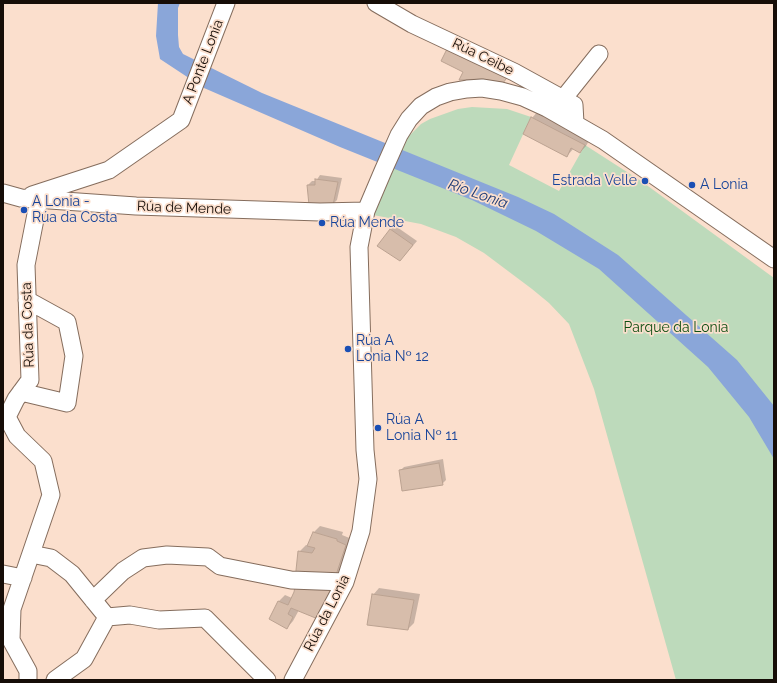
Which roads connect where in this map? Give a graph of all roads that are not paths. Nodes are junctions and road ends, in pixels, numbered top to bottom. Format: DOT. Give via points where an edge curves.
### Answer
graph roads {
  1 [pos="226,3"];
  2 [pos="376,3"];
  3 [pos="598,54"];
  4 [pos="563,99"];
  5 [pos="575,123"];
  6 [pos="3,193"];
  7 [pos="21,198"];
  8 [pos="39,199"];
  9 [pos="366,211"];
  10 [pos="774,259"];
  11 [pos="27,300"];
  12 [pos="21,392"];
  13 [pos="31,554"];
  14 [pos="3,574"];
  15 [pos="23,578"];
  16 [pos="345,582"];
  17 [pos="93,600"];
  18 [pos="107,617"];
  19 [pos="7,642"];
  20 [pos="28,680"];
  21 [pos="55,680"];
  22 [pos="268,680"];
  23 [pos="293,680"];
  1 -- 7 [label="street, A Ponte Lonia" via="181,120 109,170"];
  2 -- 4 [label="street, Rúa Ceibe" via="412,24 470,50"];
  3 -- 4 [label="street"];
  4 -- 5 [label="street, Rúa Ceibe" via="574,105"];
  5 -- 9 [label="street, Rúa da Lonia" via="523,97 501,91 482,88 443,94 421,106 409,119 399,135"];
  5 -- 10 [label="street, Rúa da Lonia" via="701,206"];
  6 -- 7 [label="street, Rúa de Mende"];
  7 -- 8 [label="street, Rúa de Mende"];
  8 -- 9 [label="street, Rúa de Mende" via="183,208"];
  8 -- 11 [label="street, Rúa da Costa" via="26,265"];
  9 -- 16 [label="street, Rúa da Lonia" via="359,247 368,479 361,531"];
  11 -- 12 [label="street, Rúa da Costa" via="30,380"];
  11 -- 12 [label="street" via="67,322 74,356 67,402"];
  12 -- 13 [label="street, Rúa da Costa" via="7,417 17,436 44,461 51,495"];
  13 -- 15 [label="street, Rúa da Costa"];
  13 -- 17 [label="street" via="51,558 72,574"];
  14 -- 15 [label="street"];
  15 -- 19 [label="street, Rúa da Costa" via="12,609"];
  16 -- 17 [label="street" via="291,580 220,566 208,557 167,555 143,558 123,571"];
  16 -- 23 [label="street, Rúa da Lonia"];
  17 -- 18 [label="street"];
  18 -- 21 [label="street" via="84,659"];
  18 -- 22 [label="street" via="130,616 159,620 205,618"];
  19 -- 20 [label="street" via="28,671"];
}
